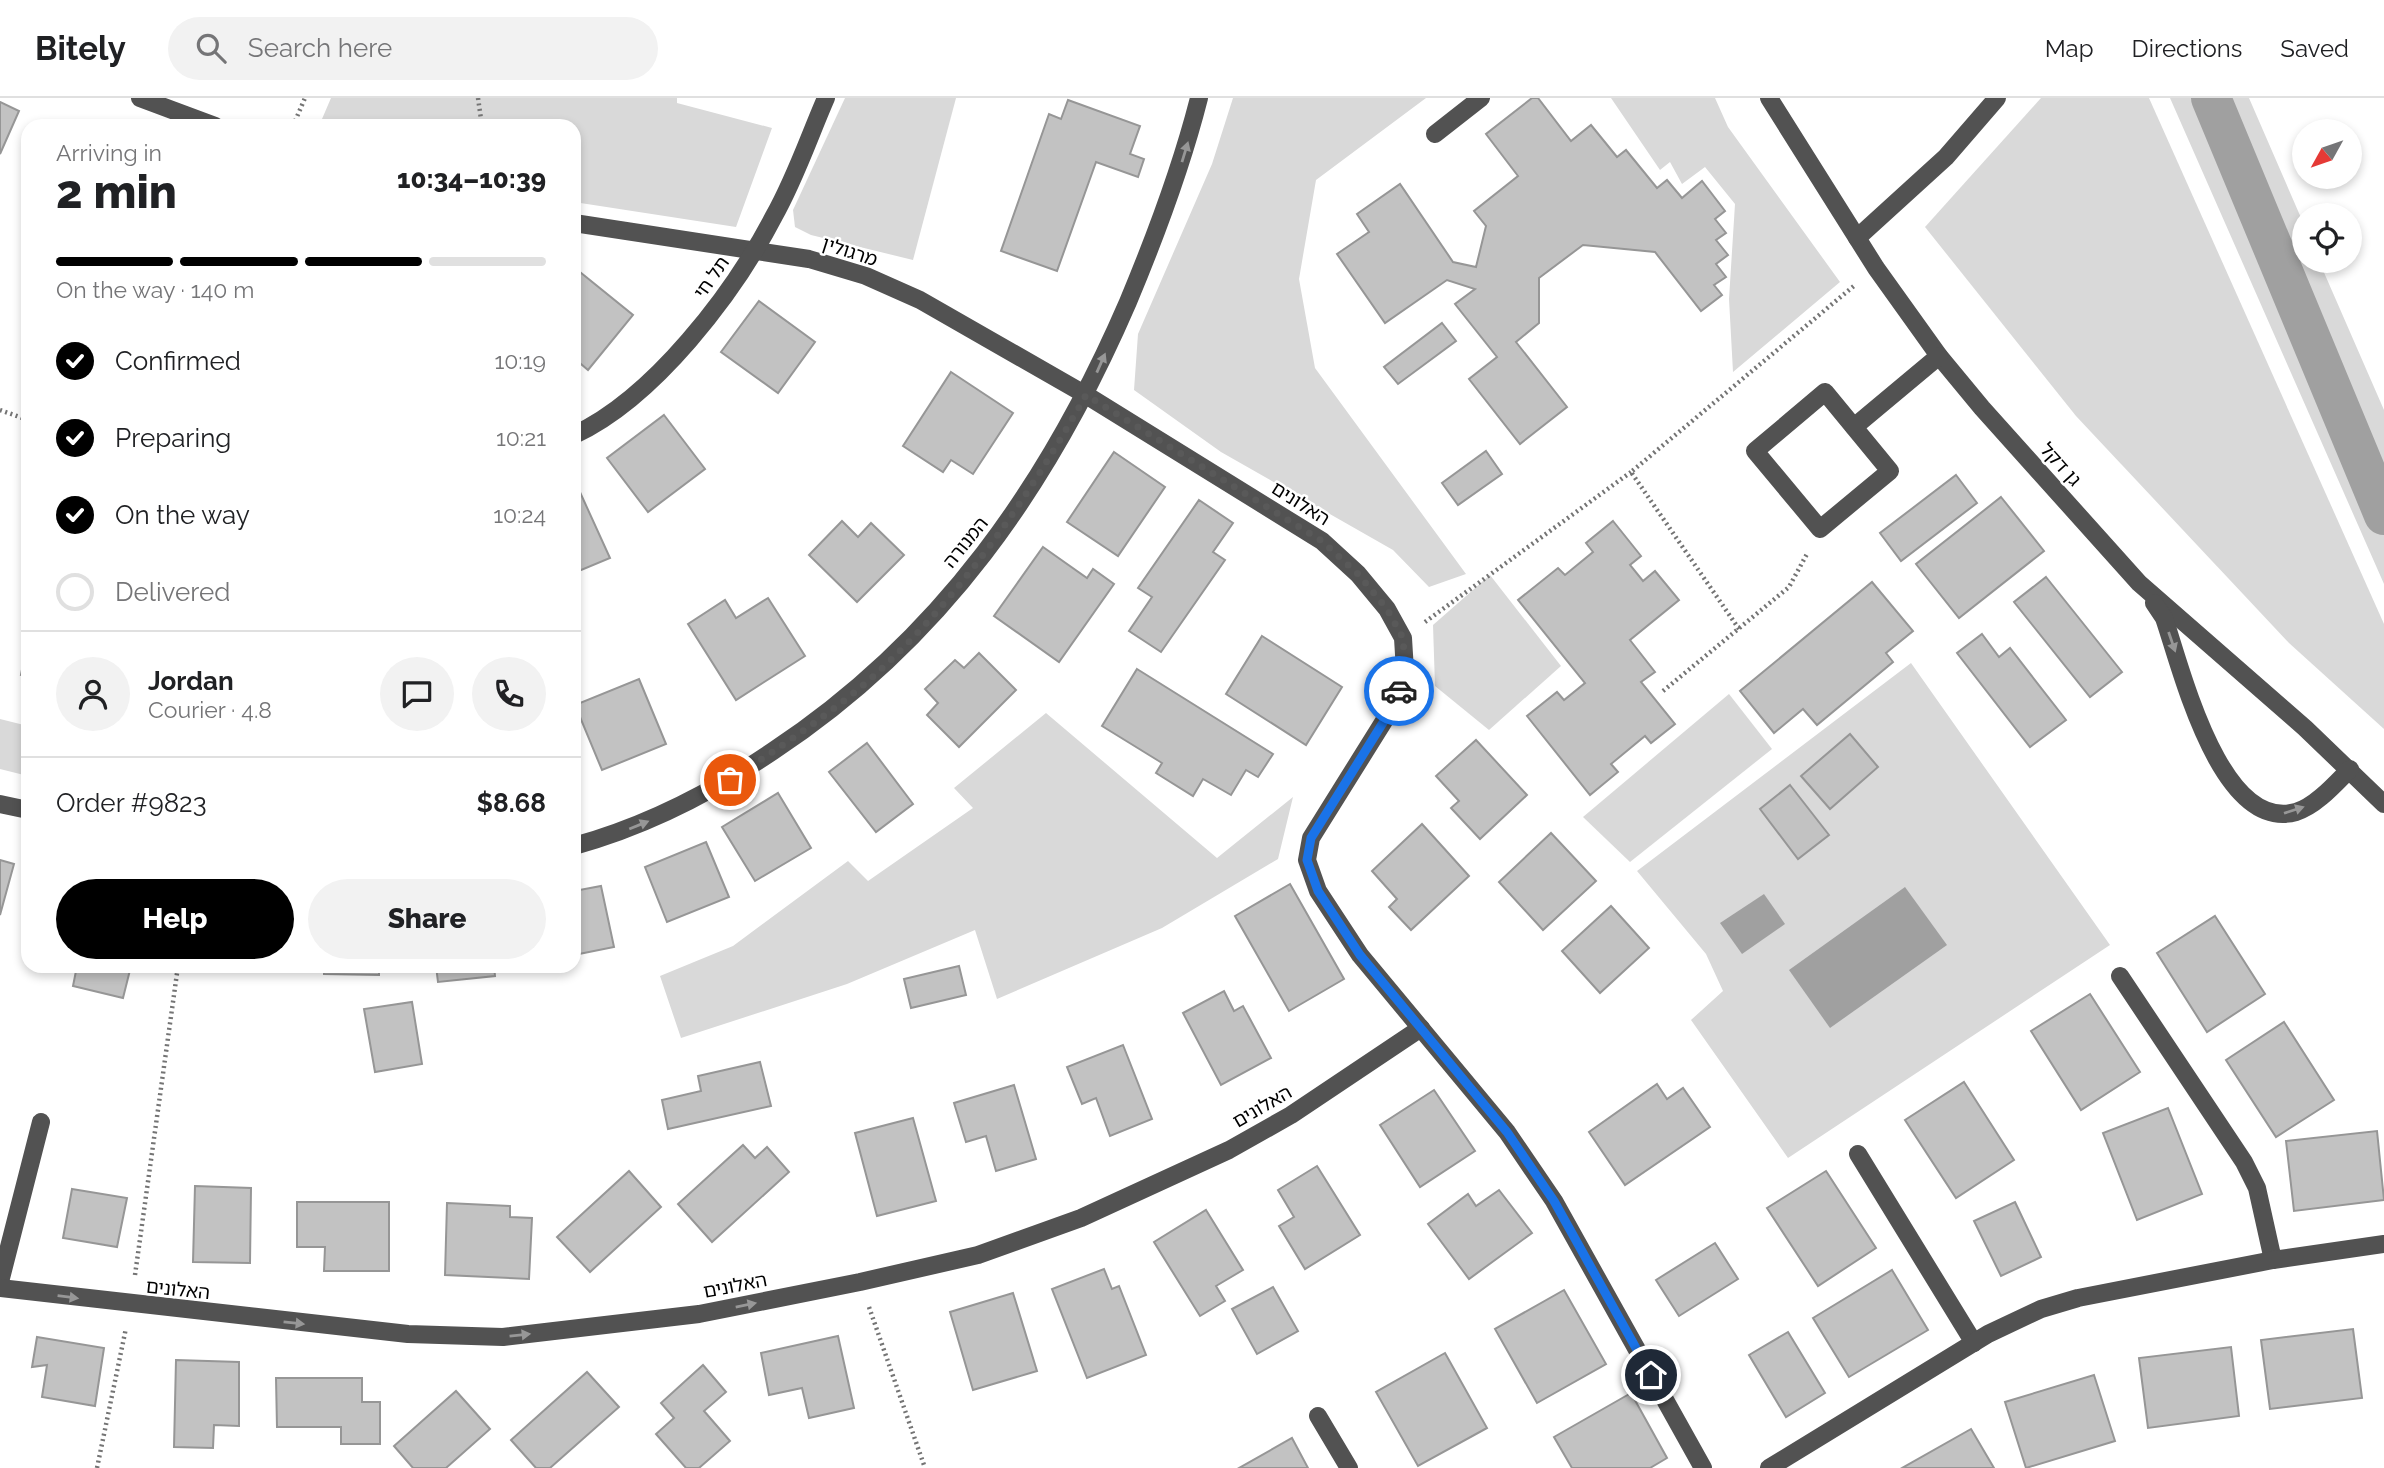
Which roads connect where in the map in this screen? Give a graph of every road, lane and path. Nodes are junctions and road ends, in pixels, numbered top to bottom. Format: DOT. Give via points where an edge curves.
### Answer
graph roads {
  1 [pos="140,98"];
  2 [pos="305,98"];
  3 [pos="478,98"];
  4 [pos="826,98"];
  5 [pos="1199,98"];
  6 [pos="1480,98"];
  7 [pos="1769,98"];
  8 [pos="1997,98"];
  9 [pos="196,119"];
  10 [pos="296,119"];
  11 [pos="481,119"];
  12 [pos="1435,134"];
  13 [pos="581,224"];
  14 [pos="1857,238"];
  15 [pos="754,251"];
  16 [pos="1939,356"];
  17 [pos="1086,395"];
  18 [pos="0,410"];
  19 [pos="21,418"];
  20 [pos="1854,427"];
  21 [pos="581,432"];
  22 [pos="1631,472"];
  23 [pos="1820,529"];
  24 [pos="2139,583"];
  25 [pos="1403,638"];
  26 [pos="1663,691"];
  27 [pos="2350,769"];
  28 [pos="0,804"];
  29 [pos="2384,804"];
  30 [pos="21,808"];
  31 [pos="581,844"];
  32 [pos="177,973"];
  33 [pos="2120,976"];
  34 [pos="1421,1028"];
  35 [pos="41,1122"];
  36 [pos="1858,1154"];
  37 [pos="2384,1244"];
  38 [pos="2273,1260"];
  39 [pos="0,1282"];
  40 [pos="860,1282"];
  41 [pos="0,1288"];
  42 [pos="130,1305"];
  43 [pos="1973,1343"];
  44 [pos="1318,1416"];
  45 [pos="97,1468"];
  46 [pos="925,1468"];
  47 [pos="1349,1468"];
  48 [pos="1703,1468"];
  49 [pos="1769,1468"];
  1 -- 9 [label="street"];
  2 -- 10 [label="path"];
  3 -- 11 [label="path"];
  4 -- 15 [label="street, תל חי" via="775,215"];
  17 -- 5 [label="street, המנורה, one-way" via="1172,194"];
  6 -- 12 [label="street"];
  7 -- 14 [label="street, גן דקל"];
  8 -- 14 [label="street" via="1946,157"];
  13 -- 15 [label="street, מרגולין"];
  14 -- 16 [label="street, גן דקל"];
  15 -- 17 [label="street, מרגולין" via="809,259 877,281 920,300"];
  15 -- 21 [label="street, תל חי" via="705,322 659,371 596,425"];
  16 -- 20 [label="street"];
  16 -- 24 [label="street, גן דקל"];
  17 -- 25 [label="street, האלונים" via="1322,541 1358,574 1387,609"];
  31 -- 17 [label="street, המנורה, one-way" via="669,813 730,780 867,682 912,639 1017,512"];
  18 -- 19 [label="path"];
  20 -- 23 [label="street" via="1890,471"];
  20 -- 23 [label="street" via="1825,392 1755,451"];
  22 -- 25 [label="path"];
  23 -- 26 [label="path" via="1790,587"];
  24 -- 27 [label="street, גן דקל"];
  24 -- 27 [label="street, one-way" via="2164,618 2202,730 2220,767 2253,804 2283,814 2298,812"];
  25 -- 34 [label="street, האלונים" via="1405,671 1394,705 1311,838 1307,860 1318,891 1360,955"];
  27 -- 29 [label="street, גן דקל"];
  28 -- 30 [label="street"];
  32 -- 42 [label="path"];
  33 -- 38 [label="street" via="2244,1162 2257,1188"];
  34 -- 40 [label="street, האלונים" via="1291,1115 1143,1190 978,1255"];
  34 -- 48 [label="street, האלונים" via="1507,1132 1554,1201"];
  35 -- 39 [label="street"];
  36 -- 43 [label="street"];
  37 -- 38 [label="street"];
  38 -- 43 [label="street" via="2078,1298 2042,1309"];
  42 -- 40 [label="street, האלונים, one-way" via="408,1334 503,1337 699,1314"];
  40 -- 46 [label="path"];
  41 -- 42 [label="street, האלונים, one-way"];
  42 -- 45 [label="path"];
  43 -- 49 [label="street"];
  44 -- 47 [label="street"];
}
